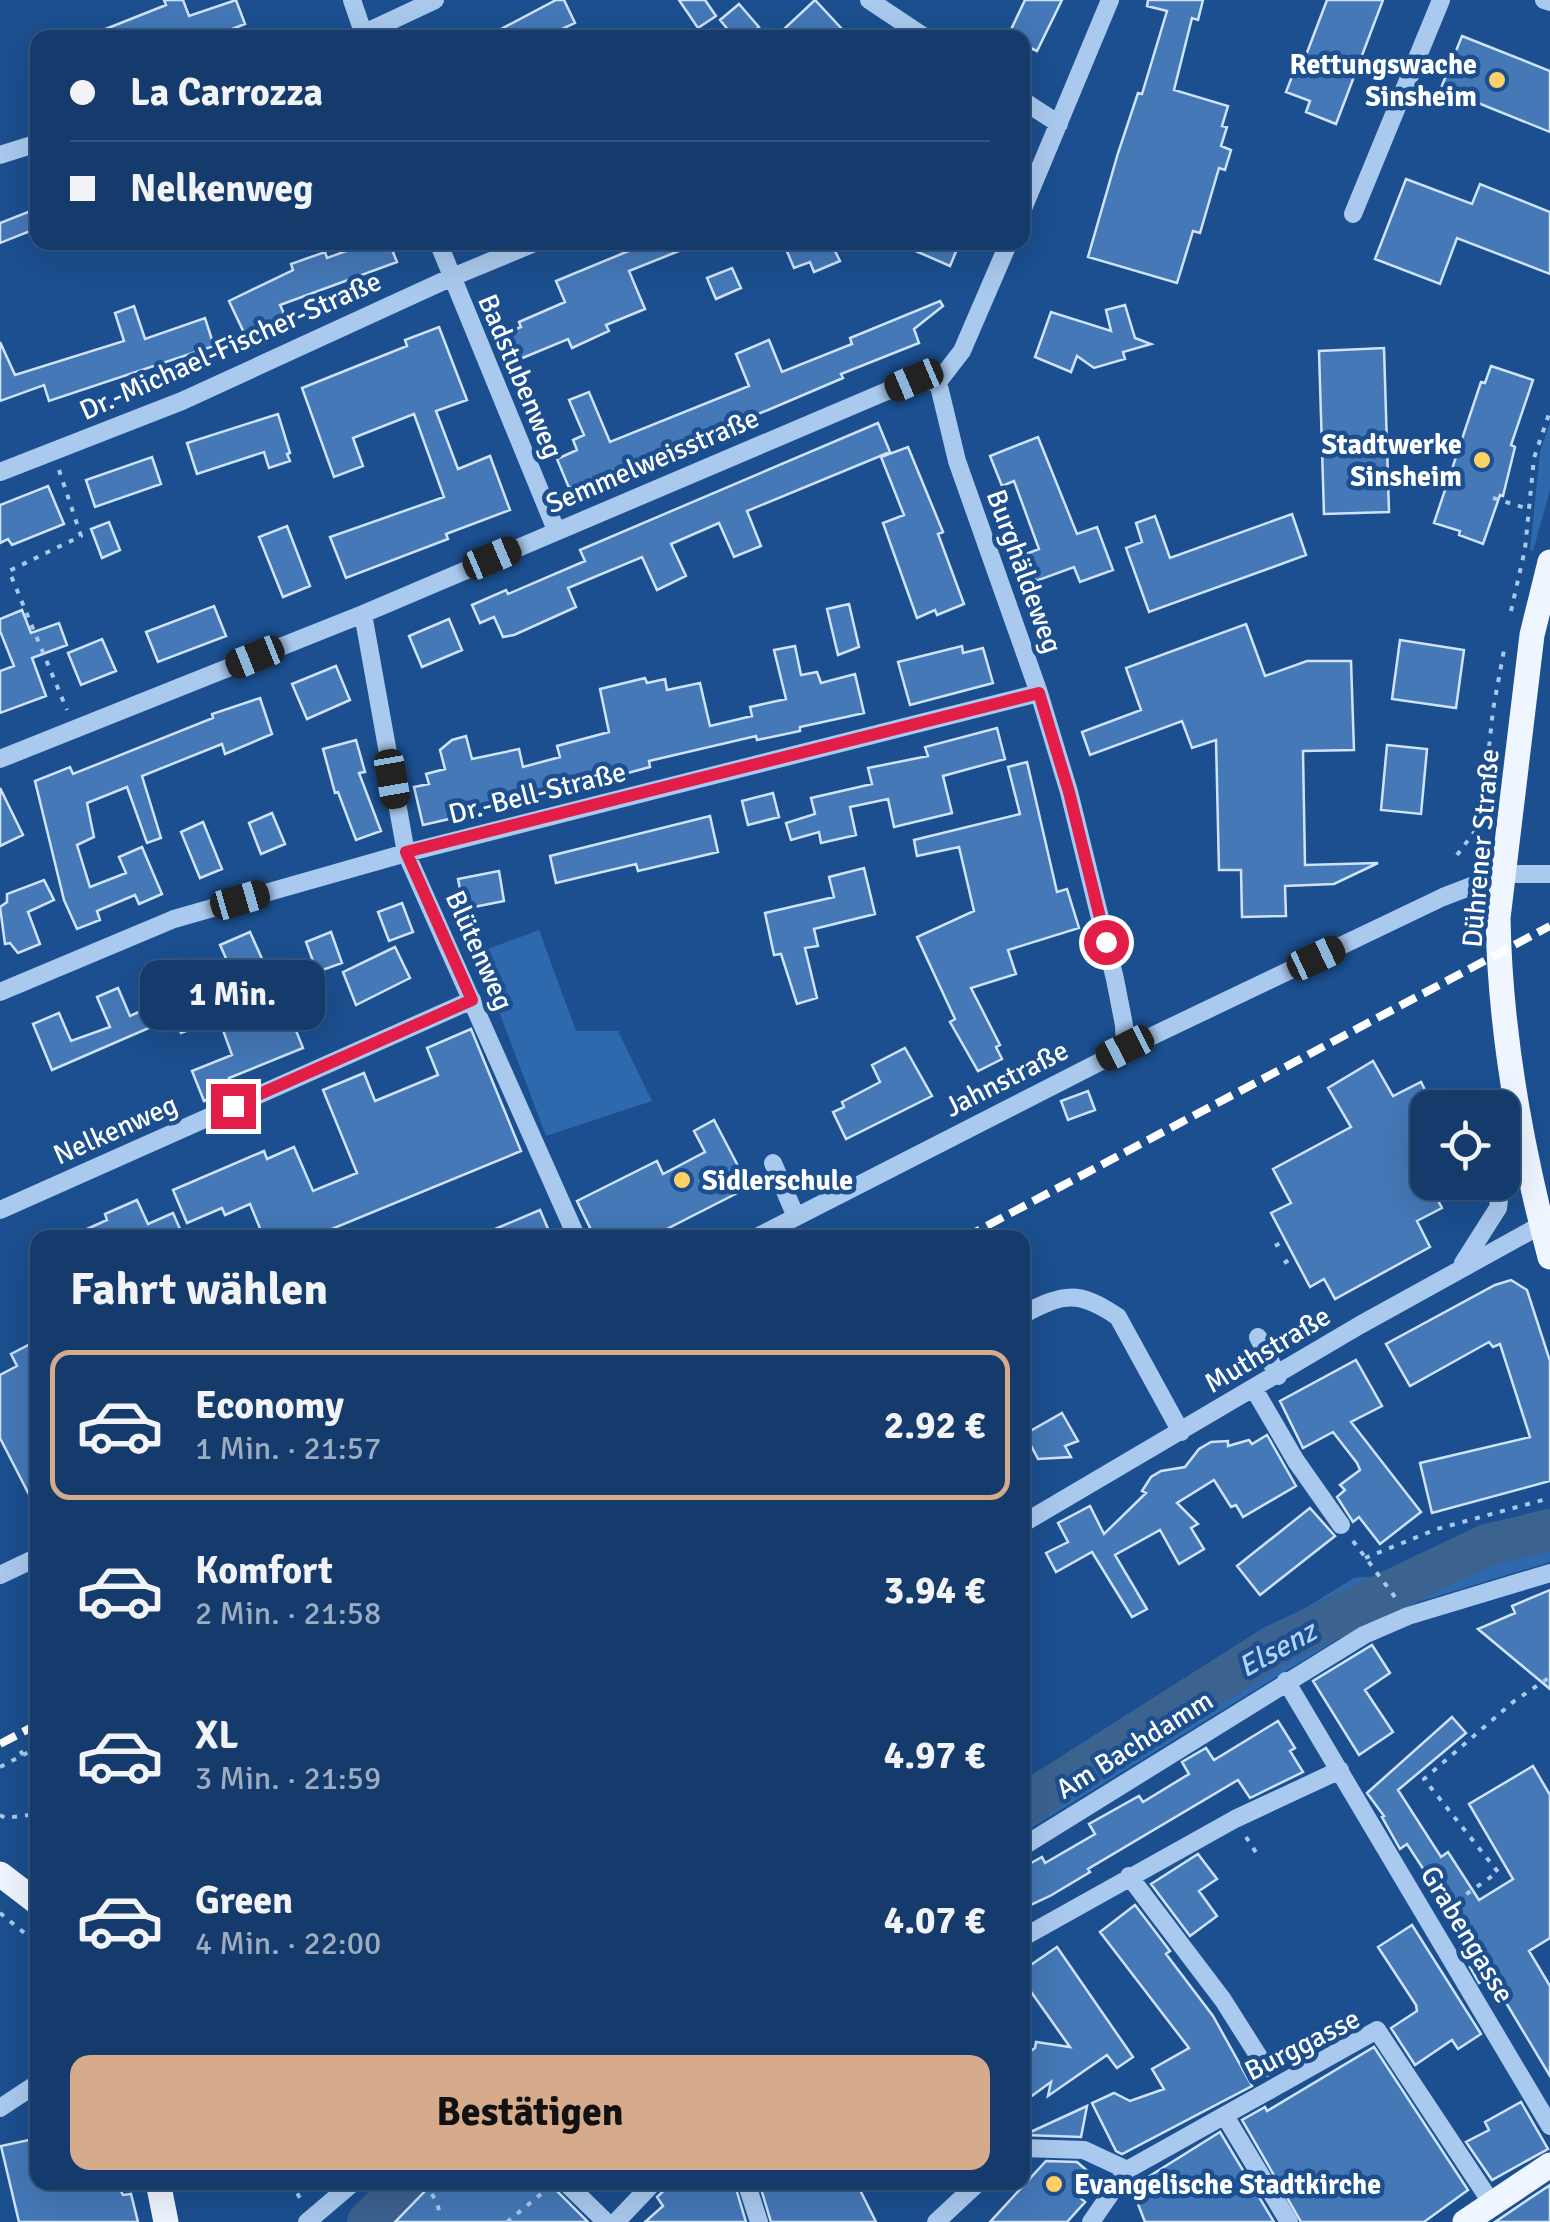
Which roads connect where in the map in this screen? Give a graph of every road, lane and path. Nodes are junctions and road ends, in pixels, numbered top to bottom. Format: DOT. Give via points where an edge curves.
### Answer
graph roads {
  1 [pos="352,0"];
  2 [pos="436,0"];
  3 [pos="869,0"];
  4 [pos="1110,0"];
  5 [pos="1441,0"];
  6 [pos="360,30"];
  7 [pos="374,30"];
  8 [pos="899,30"];
  9 [pos="1030,105"];
  10 [pos="1060,124"];
  11 [pos="30,146"];
  12 [pos="0,155"];
  13 [pos="1030,193"];
  14 [pos="1352,214"];
  15 [pos="441,250"];
  16 [pos="518,250"];
  17 [pos="1006,250"];
  18 [pos="450,278"];
  19 [pos="938,382"];
  20 [pos="1550,411"];
  21 [pos="53,452"];
  22 [pos="0,472"];
  23 [pos="1494,498"];
  24 [pos="1529,509"];
  25 [pos="556,530"];
  26 [pos="1550,562"];
  27 [pos="363,614"];
  28 [pos="1509,622"];
  29 [pos="1506,640"];
  30 [pos="1039,693"];
  31 [pos="74,730"];
  32 [pos="0,759"];
  33 [pos="406,852"];
  34 [pos="1456,856"];
  35 [pos="1503,874"];
  36 [pos="1550,874"];
  37 [pos="0,992"];
  38 [pos="472,1000"];
  39 [pos="1125,1048"];
  40 [pos="1514,1084"];
  41 [pos="1513,1090"];
  42 [pos="773,1163"];
  43 [pos="1499,1200"];
  44 [pos="0,1210"];
  45 [pos="796,1216"];
  46 [pos="1546,1222"];
  47 [pos="573,1230"];
  48 [pos="770,1230"];
  49 [pos="1286,1240"];
  50 [pos="1275,1246"];
  51 [pos="1294,1257"];
  52 [pos="1550,1258"];
  53 [pos="1284,1263"];
  54 [pos="1460,1268"];
  55 [pos="1030,1311"];
  56 [pos="1258,1337"];
  57 [pos="1278,1376"];
  58 [pos="1254,1389"];
  59 [pos="1181,1432"];
  60 [pos="1550,1498"];
  61 [pos="1030,1519"];
  62 [pos="1341,1526"];
  63 [pos="1365,1558"];
  64 [pos="30,1561"];
  65 [pos="1550,1574"];
  66 [pos="0,1575"];
  67 [pos="1396,1598"];
  68 [pos="1550,1677"];
  69 [pos="1286,1681"];
  70 [pos="30,1749"];
  71 [pos="0,1767"];
  72 [pos="1340,1770"];
  73 [pos="30,1815"];
  74 [pos="3,1816"];
  75 [pos="0,1824"];
  76 [pos="1030,1842"];
  77 [pos="0,1874"];
  78 [pos="1130,1876"];
  79 [pos="30,1897"];
  80 [pos="0,1913"];
  81 [pos="1428,1920"];
  82 [pos="1030,1933"];
  83 [pos="30,1937"];
  84 [pos="1266,2068"];
  85 [pos="30,2088"];
  86 [pos="0,2108"];
  87 [pos="1225,2116"];
  88 [pos="1550,2126"];
  89 [pos="1030,2148"];
  90 [pos="1550,2165"];
  91 [pos="1127,2170"];
  92 [pos="160,2190"];
  93 [pos="345,2190"];
  94 [pos="431,2190"];
  95 [pos="546,2190"];
  96 [pos="573,2190"];
  97 [pos="646,2190"];
  98 [pos="749,2190"];
  99 [pos="964,2190"];
  100 [pos="1491,2202"];
  101 [pos="439,2212"];
  102 [pos="166,2222"];
  103 [pos="308,2222"];
  104 [pos="506,2222"];
  105 [pos="606,2222"];
  106 [pos="616,2222"];
  107 [pos="760,2222"];
  108 [pos="936,2222"];
  109 [pos="1092,2222"];
  110 [pos="1289,2222"];
  111 [pos="1464,2222"];
  1 -- 6 [label="street"];
  2 -- 7 [label="street"];
  3 -- 8 [label="street"];
  4 -- 10 [label="street"];
  5 -- 14 [label="street"];
  9 -- 10 [label="street"];
  10 -- 13 [label="street"];
  11 -- 12 [label="street"];
  15 -- 18 [label="street, Badstubenweg"];
  16 -- 18 [label="street, Dr.-Michael-Fischer-Straße"];
  17 -- 19 [label="street" via="962,351"];
  18 -- 21 [label="street, Dr.-Michael-Fischer-Straße" via="182,401"];
  18 -- 25 [label="street, Badstubenweg"];
  19 -- 25 [label="street, Semmelweisstraße" via="914,380"];
  19 -- 30 [label="street, Burghäldeweg" via="956,462"];
  20 -- 24 [label="path" via="1534,458"];
  21 -- 22 [label="street, Dr.-Michael-Fischer-Straße"];
  21 -- 31 [label="path" via="81,536 9,570"];
  23 -- 24 [label="path"];
  24 -- 28 [label="path"];
  25 -- 27 [label="street, Semmelweisstraße"];
  26 -- 35 [label="main road, Dührener Straße" via="1532,635"];
  27 -- 31 [label="street, Semmelweisstraße"];
  27 -- 33 [label="street, Blütenweg"];
  29 -- 34 [label="path" via="1481,822"];
  30 -- 33 [label="street, Dr.-Bell-Straße"];
  30 -- 39 [label="street, Burghäldeweg" via="1115,979"];
  31 -- 32 [label="street, Semmelweisstraße"];
  33 -- 37 [label="street, Dr.-Bell-Straße" via="174,919"];
  33 -- 38 [label="street, Blütenweg"];
  35 -- 36 [label="street"];
  35 -- 39 [label="street, Jahnstraße"];
  35 -- 40 [label="main road, Dührener Straße" via="1499,960"];
  38 -- 44 [label="street, Nelkenweg"];
  38 -- 47 [label="street, Blütenweg"];
  39 -- 45 [label="street, Jahnstraße"];
  40 -- 41 [label="street"];
  40 -- 46 [label="main road, Dührener Straße"];
  42 -- 45 [label="street"];
  43 -- 54 [label="street"];
  45 -- 48 [label="street, Jahnstraße"];
  46 -- 52 [label="main road, Dührener Straße"];
  46 -- 54 [label="street, Muthstraße"];
  49 -- 50 [label="path"];
  51 -- 53 [label="path"];
  54 -- 57 [label="street, Muthstraße"];
  55 -- 59 [label="street" via="1079,1296 1118,1317"];
  56 -- 57 [label="street"];
  57 -- 58 [label="street, Muthstraße"];
  58 -- 59 [label="street, Muthstraße"];
  58 -- 62 [label="street"];
  59 -- 61 [label="street, Muthstraße"];
  60 -- 63 [label="path" via="1437,1529"];
  62 -- 63 [label="path"];
  63 -- 67 [label="path"];
  64 -- 66 [label="street"];
  65 -- 69 [label="street, Am Bachdamm" via="1408,1616"];
  68 -- 81 [label="path" via="1424,1779 1498,1872"];
  69 -- 72 [label="street, Grabengasse"];
  69 -- 76 [label="street, Am Bachdamm"];
  70 -- 71 [label="path"];
  72 -- 78 [label="street"];
  72 -- 81 [label="street, Grabengasse"];
  73 -- 74 [label="path"];
  74 -- 75 [label="path"];
  77 -- 79 [label="main road"];
  78 -- 82 [label="street"];
  78 -- 84 [label="street"];
  80 -- 83 [label="path"];
  81 -- 88 [label="street, Grabengasse"];
  85 -- 86 [label="street"];
  87 -- 91 [label="street, Burggasse"];
  87 -- 100 [label="street, Burggasse" via="1377,2030"];
  87 -- 110 [label="street"];
  89 -- 91 [label="street" via="1084,2150"];
  90 -- 100 [label="main road"];
  91 -- 109 [label="street"];
  92 -- 102 [label="main road"];
  93 -- 103 [label="street"];
  94 -- 101 [label="path"];
  95 -- 104 [label="path"];
  96 -- 105 [label="street"];
  97 -- 106 [label="street"];
  98 -- 107 [label="street"];
  99 -- 108 [label="street"];
  100 -- 111 [label="main road"];
}
